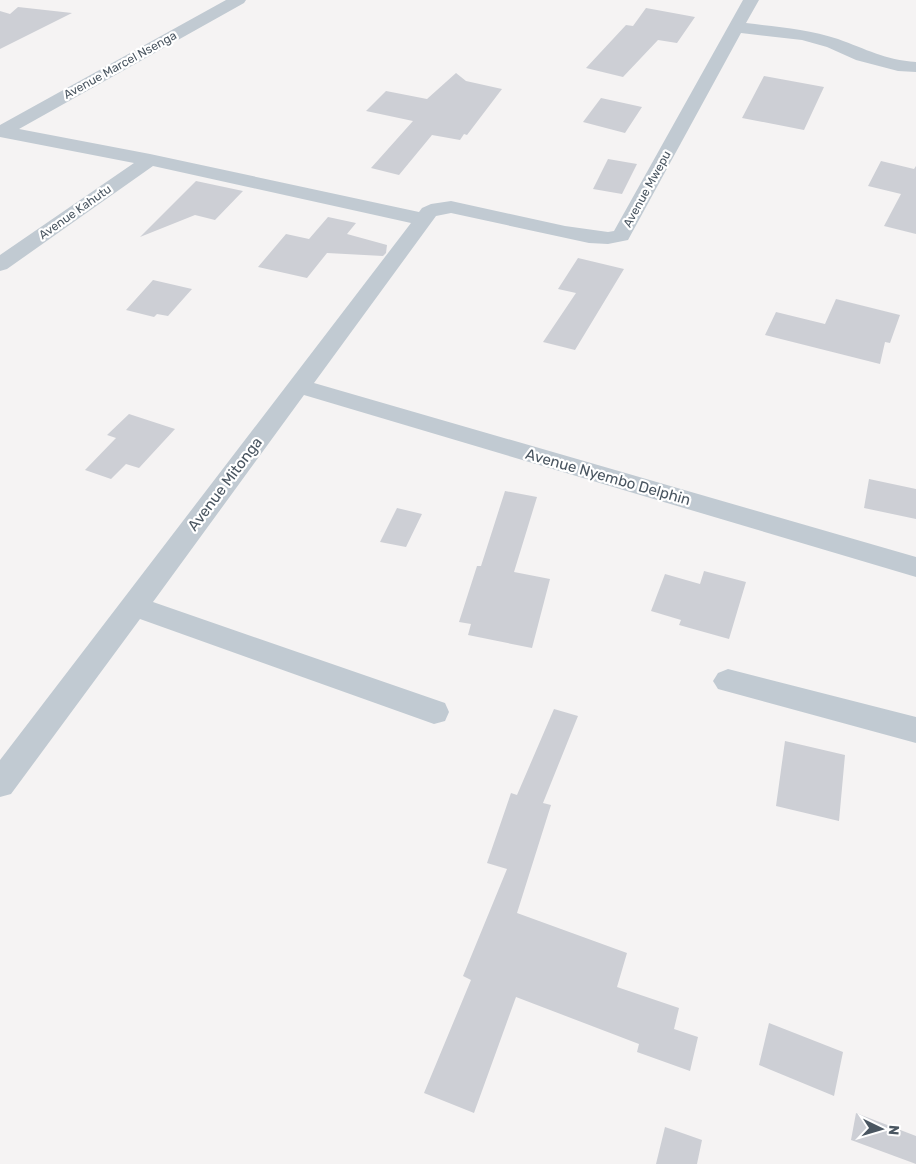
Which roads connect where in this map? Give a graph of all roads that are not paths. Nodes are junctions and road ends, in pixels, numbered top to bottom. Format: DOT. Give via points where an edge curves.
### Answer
graph roads {
  1 [pos="238,0"];
  2 [pos="751,0"];
  3 [pos="736,27"];
  4 [pos="916,67"];
  5 [pos="1,131"];
  6 [pos="150,160"];
  7 [pos="462,209"];
  8 [pos="422,219"];
  9 [pos="0,265"];
  10 [pos="299,386"];
  11 [pos="916,567"];
  12 [pos="134,606"];
  13 [pos="728,681"];
  14 [pos="434,712"];
  15 [pos="916,730"];
  16 [pos="0,784"];
  1 -- 5 [label="street, Avenue Marcel Nsenga"];
  2 -- 3 [label="street, Avenue Mwepu"];
  3 -- 4 [label="street" via="803,35 833,42 862,56 898,66"];
  3 -- 7 [label="street, Avenue Mwepu" via="621,236 603,239"];
  5 -- 6 [label="street"];
  6 -- 8 [label="street"];
  6 -- 9 [label="street, Avenue Kahutu"];
  7 -- 8 [label="street, Avenue Mitonga" via="438,208"];
  8 -- 10 [label="street, Avenue Mitonga"];
  10 -- 11 [label="street, Avenue Nyembo Delphin"];
  10 -- 12 [label="street, Avenue Mitonga"];
  12 -- 14 [label="street"];
  12 -- 16 [label="street, Avenue Mitonga"];
  13 -- 15 [label="street"];
}
